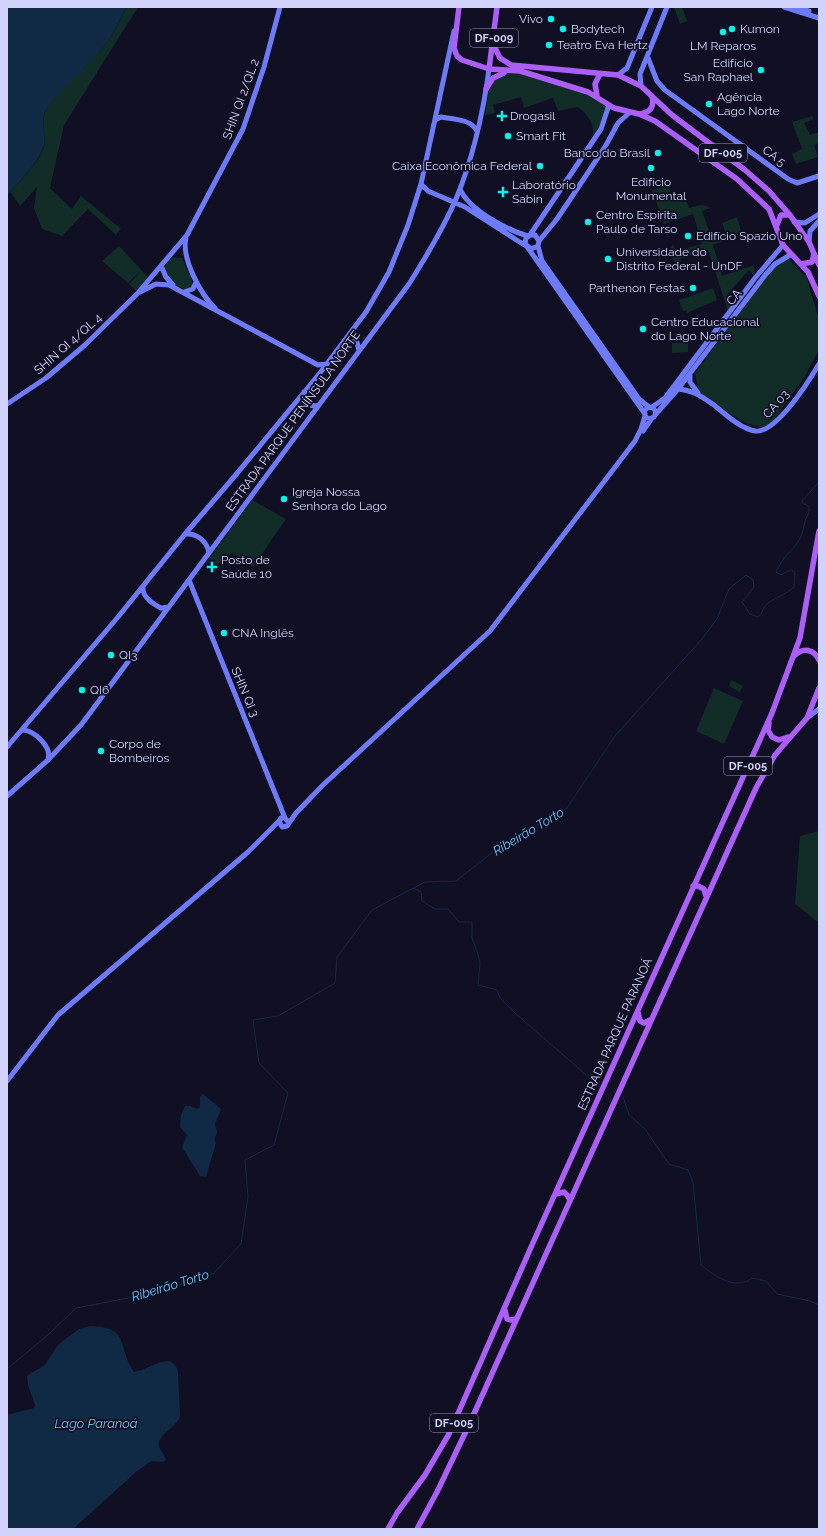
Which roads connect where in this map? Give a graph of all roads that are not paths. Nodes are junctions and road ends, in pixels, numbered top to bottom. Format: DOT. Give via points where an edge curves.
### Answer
graph roads {
  1 [pos="280,7"];
  2 [pos="459,7"];
  3 [pos="497,7"];
  4 [pos="652,7"];
  5 [pos="667,7"];
  6 [pos="784,7"];
  7 [pos="797,7"];
  8 [pos="819,15"];
  9 [pos="819,18"];
  10 [pos="456,20"];
  11 [pos="493,44"];
  12 [pos="648,58"];
  13 [pos="651,67"];
  14 [pos="644,68"];
  15 [pos="489,69"];
  16 [pos="512,71"];
  17 [pos="600,74"];
  18 [pos="618,75"];
  19 [pos="641,86"];
  20 [pos="486,90"];
  21 [pos="652,96"];
  22 [pos="598,97"];
  23 [pos="609,105"];
  24 [pos="629,113"];
  25 [pos="639,114"];
  26 [pos="434,122"];
  27 [pos="478,131"];
  28 [pos="594,152"];
  29 [pos="819,176"];
  30 [pos="421,184"];
  31 [pos="460,189"];
  32 [pos="455,201"];
  33 [pos="465,207"];
  34 [pos="450,211"];
  35 [pos="819,214"];
  36 [pos="790,215"];
  37 [pos="819,221"];
  38 [pos="794,222"];
  39 [pos="777,225"];
  40 [pos="187,235"];
  41 [pos="529,235"];
  42 [pos="808,242"];
  43 [pos="539,243"];
  44 [pos="783,245"];
  45 [pos="528,247"];
  46 [pos="814,252"];
  47 [pos="172,253"];
  48 [pos="790,255"];
  49 [pos="188,259"];
  50 [pos="801,264"];
  51 [pos="819,265"];
  52 [pos="161,266"];
  53 [pos="196,282"];
  54 [pos="176,287"];
  55 [pos="184,292"];
  56 [pos="137,294"];
  57 [pos="819,296"];
  58 [pos="217,310"];
  59 [pos="346,340"];
  60 [pos="358,352"];
  61 [pos="327,364"];
  62 [pos="318,365"];
  63 [pos="819,365"];
  64 [pos="320,373"];
  65 [pos="690,373"];
  66 [pos="678,389"];
  67 [pos="304,392"];
  68 [pos="698,394"];
  69 [pos="7,404"];
  70 [pos="319,405"];
  71 [pos="650,407"];
  72 [pos="645,415"];
  73 [pos="654,416"];
  74 [pos="639,435"];
  75 [pos="819,531"];
  76 [pos="185,534"];
  77 [pos="208,553"];
  78 [pos="189,580"];
  79 [pos="143,587"];
  80 [pos="184,587"];
  81 [pos="192,591"];
  82 [pos="169,607"];
  83 [pos="794,656"];
  84 [pos="819,660"];
  85 [pos="819,688"];
  86 [pos="819,709"];
  87 [pos="772,713"];
  88 [pos="807,718"];
  89 [pos="22,730"];
  90 [pos="793,734"];
  91 [pos="7,747"];
  92 [pos="48,760"];
  93 [pos="7,796"];
  94 [pos="284,820"];
  95 [pos="267,835"];
  96 [pos="693,886"];
  97 [pos="706,896"];
  98 [pos="638,1012"];
  99 [pos="650,1020"];
  100 [pos="7,1081"];
  101 [pos="556,1194"];
  102 [pos="570,1201"];
  103 [pos="505,1307"];
  104 [pos="516,1319"];
  105 [pos="388,1529"];
  106 [pos="417,1529"];
  1 -- 40 [label="street, SHIN QI 2/QL 2" via="264,67 243,129"];
  2 -- 10 [label="main road, ESTRADA PARQUE PENÍNSULA NORTE / DF-009"];
  3 -- 11 [label="main road, ESTRADA PARQUE PENÍNSULA NORTE / DF-009"];
  4 -- 18 [label="street" via="627,68"];
  5 -- 12 [label="street"];
  6 -- 9 [label="street"];
  7 -- 8 [label="street"];
  10 -- 15 [label="main road" via="454,48 457,56"];
  10 -- 26 [label="street, ESTRADA PARQUE PENÍNSULA NORTE / DF-009"];
  11 -- 15 [label="main road, ESTRADA PARQUE PENÍNSULA NORTE / DF-009"];
  11 -- 17 [label="main road, DF-005" via="500,58 511,65"];
  12 -- 13 [label="street, CA 5"];
  12 -- 14 [label="street"];
  13 -- 14 [label="street" via="647,65"];
  13 -- 29 [label="street, CA 5" via="660,86 788,179 797,183"];
  14 -- 19 [label="street" via="640,74"];
  15 -- 16 [label="main road, DF-005"];
  15 -- 20 [label="street, ESTRADA PARQUE PENÍNSULA NORTE / DF-009"];
  16 -- 20 [label="main road" via="497,75"];
  16 -- 22 [label="main road, DF-005" via="558,81 581,88"];
  17 -- 18 [label="main road, DF-005"];
  17 -- 22 [label="main road" via="594,84"];
  18 -- 19 [label="main road, DF-005"];
  19 -- 21 [label="main road, DF-005"];
  20 -- 27 [label="street, ESTRADA PARQUE PENÍNSULA NORTE / DF-009"];
  21 -- 25 [label="main road" via="651,110"];
  21 -- 36 [label="main road, DF-005" via="672,115 764,186"];
  22 -- 23 [label="main road, DF-005"];
  23 -- 24 [label="main road, DF-005"];
  23 -- 28 [label="street"];
  24 -- 25 [label="main road, DF-005"];
  24 -- 28 [label="street"];
  25 -- 39 [label="main road, DF-005" via="664,127 737,179 765,204"];
  26 -- 27 [label="street" via="436,118 441,117 455,119 471,124"];
  26 -- 30 [label="street, ESTRADA PARQUE PENÍNSULA NORTE / DF-009"];
  27 -- 31 [label="street, ESTRADA PARQUE PENÍNSULA NORTE / DF-009"];
  28 -- 41 [label="street"];
  28 -- 43 [label="street" via="557,219"];
  30 -- 32 [label="street" via="428,191"];
  30 -- 59 [label="street, ESTRADA PARQUE PENÍNSULA NORTE / DF-009" via="389,272"];
  31 -- 32 [label="street, ESTRADA PARQUE PENÍNSULA NORTE / DF-009"];
  31 -- 41 [label="street" via="468,202 500,224 512,231"];
  32 -- 33 [label="street"];
  32 -- 34 [label="street, ESTRADA PARQUE PENÍNSULA NORTE / DF-009"];
  33 -- 34 [label="street" via="457,206"];
  33 -- 45 [label="street"];
  34 -- 60 [label="street, ESTRADA PARQUE PENÍNSULA NORTE / DF-009" via="409,284"];
  35 -- 38 [label="street" via="805,223"];
  36 -- 38 [label="main road, DF-005"];
  36 -- 39 [label="main road" via="781,215"];
  37 -- 42 [label="street" via="810,231"];
  38 -- 42 [label="main road, DF-005"];
  39 -- 44 [label="main road, DF-005"];
  40 -- 47 [label="street, SHIN QI 2/QL 2"];
  40 -- 49 [label="street, SHIN QI 2/QL 2" via="185,248"];
  41 -- 43 [label="street" via="535,235"];
  41 -- 45 [label="street" via="525,241"];
  42 -- 46 [label="main road, DF-005"];
  43 -- 45 [label="street" via="534,249"];
  43 -- 71 [label="street" via="542,261 639,399"];
  44 -- 48 [label="main road, DF-005"];
  44 -- 71 [label="street, CA" via="750,284 665,398"];
  45 -- 72 [label="street"];
  46 -- 50 [label="main road" via="812,262"];
  46 -- 51 [label="main road, DF-005"];
  47 -- 49 [label="street" via="182,253"];
  47 -- 52 [label="street, SHIN QI 4/QL 4"];
  48 -- 50 [label="main road, DF-005"];
  48 -- 65 [label="street, CA" via="775,264 766,274"];
  49 -- 53 [label="street, SHIN QI 4/QL 4"];
  50 -- 57 [label="main road, DF-005" via="813,280"];
  52 -- 54 [label="street" via="166,277"];
  52 -- 56 [label="street, SHIN QI 4/QL 4"];
  53 -- 55 [label="street" via="193,289"];
  53 -- 58 [label="street, SHIN QI 4/QL 4" via="205,299"];
  54 -- 55 [label="street, SHIN QI 4/QL 4"];
  54 -- 56 [label="street, SHIN QI 4/QL 4" via="156,284"];
  55 -- 58 [label="street, SHIN QI 4/QL 4"];
  56 -- 69 [label="street, SHIN QI 4/QL 4" via="61,366"];
  58 -- 62 [label="street, SHIN QI 4/QL 4"];
  59 -- 60 [label="street" via="356,342"];
  59 -- 61 [label="street, ESTRADA PARQUE PENÍNSULA NORTE / DF-009"];
  60 -- 70 [label="street, ESTRADA PARQUE PENÍNSULA NORTE / DF-009"];
  61 -- 62 [label="street"];
  61 -- 64 [label="street, ESTRADA PARQUE PENÍNSULA NORTE / DF-009"];
  62 -- 64 [label="street"];
  63 -- 68 [label="street, CA 03" via="779,420 761,431 756,432 744,427"];
  64 -- 67 [label="street, ESTRADA PARQUE PENÍNSULA NORTE / DF-009"];
  65 -- 66 [label="street, CA"];
  65 -- 68 [label="street, CA 03" via="690,382"];
  66 -- 68 [label="street, CA 03"];
  66 -- 73 [label="street, CA"];
  67 -- 70 [label="street" via="308,404"];
  67 -- 76 [label="street, ESTRADA PARQUE PENÍNSULA NORTE / DF-009"];
  70 -- 77 [label="street, ESTRADA PARQUE PENÍNSULA NORTE / DF-009"];
  71 -- 72 [label="street" via="645,410"];
  71 -- 73 [label="street" via="655,410"];
  72 -- 73 [label="street"];
  72 -- 74 [label="street"];
  73 -- 74 [label="street, CA"];
  74 -- 94 [label="street, CA" via="490,631 334,774 296,813"];
  75 -- 83 [label="main road, ESTRADA PARQUE PARANOÁ / DF-005" via="801,634"];
  76 -- 77 [label="street" via="194,534 200,538"];
  76 -- 79 [label="street, ESTRADA PARQUE PENÍNSULA NORTE / DF-009"];
  77 -- 78 [label="street, ESTRADA PARQUE PENÍNSULA NORTE / DF-009"];
  78 -- 80 [label="street, ESTRADA PARQUE PENÍNSULA NORTE / DF-009"];
  78 -- 81 [label="street, SHIN QI 3"];
  79 -- 82 [label="street" via="144,595 153,603 161,608"];
  79 -- 89 [label="street, ESTRADA PARQUE PENÍNSULA NORTE / DF-009"];
  80 -- 81 [label="street"];
  80 -- 82 [label="street, ESTRADA PARQUE PENÍNSULA NORTE / DF-009"];
  81 -- 94 [label="street, SHIN QI 3"];
  82 -- 92 [label="street, ESTRADA PARQUE PENÍNSULA NORTE / DF-009" via="81,725"];
  83 -- 84 [label="main road" via="806,650 815,653"];
  83 -- 87 [label="main road, ESTRADA PARQUE PARANOÁ / DF-005"];
  85 -- 88 [label="main road, DF-005"];
  86 -- 88 [label="street"];
  87 -- 90 [label="main road" via="768,730 772,737 782,740"];
  87 -- 96 [label="main road, ESTRADA PARQUE PARANOÁ / DF-005"];
  88 -- 90 [label="main road, DF-005"];
  89 -- 91 [label="street, ESTRADA PARQUE PENÍNSULA NORTE / DF-009"];
  89 -- 92 [label="street" via="30,732 47,747 50,752"];
  90 -- 97 [label="main road, DF-005" via="764,773"];
  92 -- 93 [label="street, ESTRADA PARQUE PENÍNSULA NORTE / DF-009"];
  94 -- 95 [label="street, CA"];
  94 -- 95 [label="street" via="282,827"];
  95 -- 100 [label="street" via="58,1015"];
  96 -- 97 [label="main road" via="704,889"];
  96 -- 98 [label="main road, ESTRADA PARQUE PARANOÁ / DF-005"];
  97 -- 99 [label="main road, DF-005"];
  98 -- 99 [label="main road" via="640,1021 644,1023"];
  98 -- 101 [label="main road, ESTRADA PARQUE PARANOÁ / DF-005"];
  99 -- 102 [label="main road, DF-005"];
  101 -- 102 [label="main road" via="564,1192"];
  101 -- 103 [label="main road, ESTRADA PARQUE PARANOÁ / DF-005"];
  102 -- 104 [label="main road, DF-005"];
  103 -- 104 [label="main road" via="507,1318"];
  103 -- 105 [label="main road, ESTRADA PARQUE PARANOÁ / DF-005" via="446,1439"];
  104 -- 106 [label="main road, DF-005" via="454,1457"];
}
